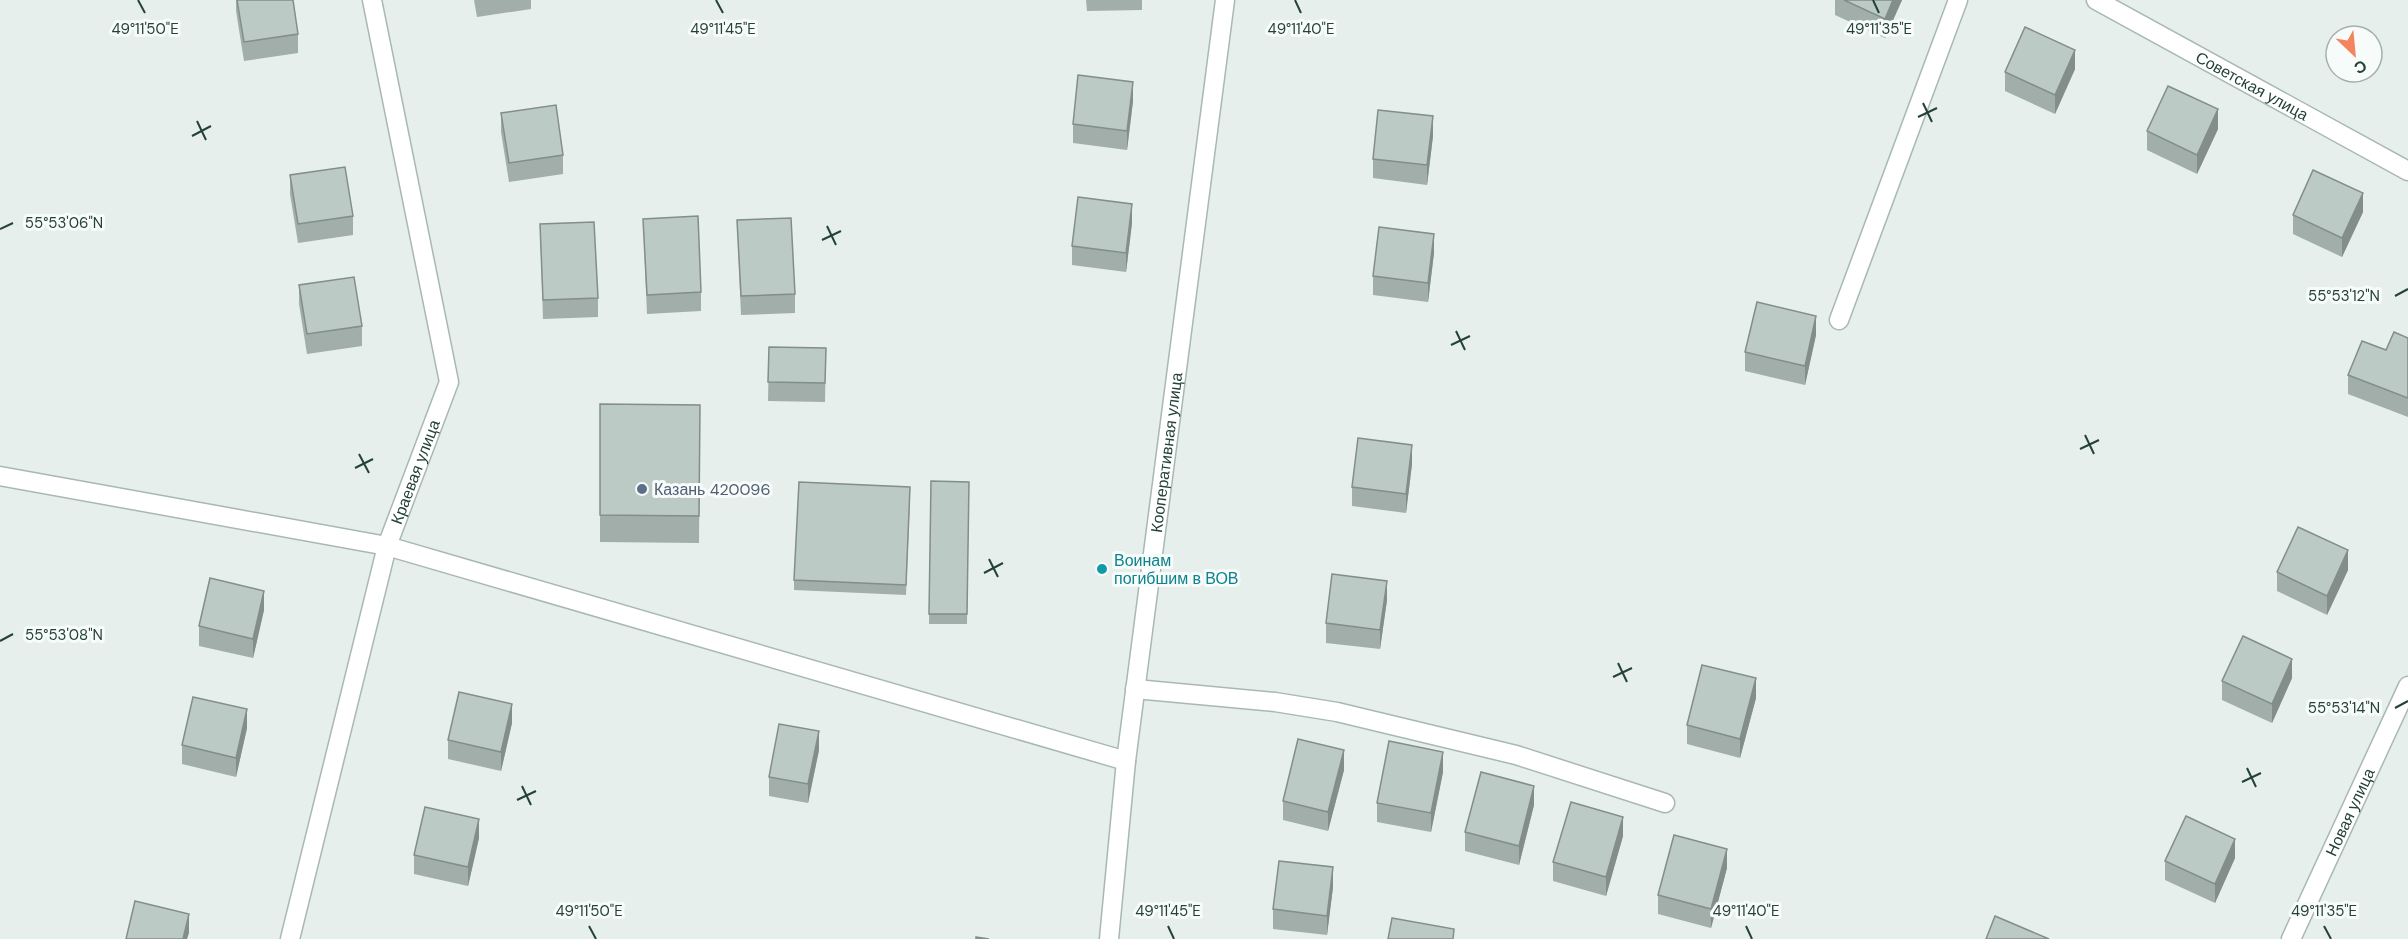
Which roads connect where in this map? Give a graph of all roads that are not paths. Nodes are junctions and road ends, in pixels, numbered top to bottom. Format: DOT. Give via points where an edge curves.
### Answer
graph roads {
  1 [pos="372,0"];
  2 [pos="1225,0"];
  3 [pos="1958,0"];
  4 [pos="2096,0"];
  5 [pos="2408,171"];
  6 [pos="1839,320"];
  7 [pos="0,476"];
  8 [pos="387,546"];
  9 [pos="2408,686"];
  10 [pos="1135,689"];
  11 [pos="1126,761"];
  12 [pos="1665,802"];
  13 [pos="290,939"];
  14 [pos="1109,939"];
  15 [pos="2291,939"];
  1 -- 8 [label="street, Краевая улица" via="449,382"];
  2 -- 10 [label="street, Кооперативная улица"];
  3 -- 6 [label="street"];
  4 -- 5 [label="street, Советская улица"];
  7 -- 8 [label="street"];
  8 -- 11 [label="street"];
  8 -- 13 [label="street, Краевая улица"];
  9 -- 15 [label="street, Новая улица"];
  10 -- 11 [label="street, Кооперативная улица"];
  10 -- 12 [label="street" via="1337,712 1516,755"];
  11 -- 14 [label="street, Кооперативная улица"];
}
